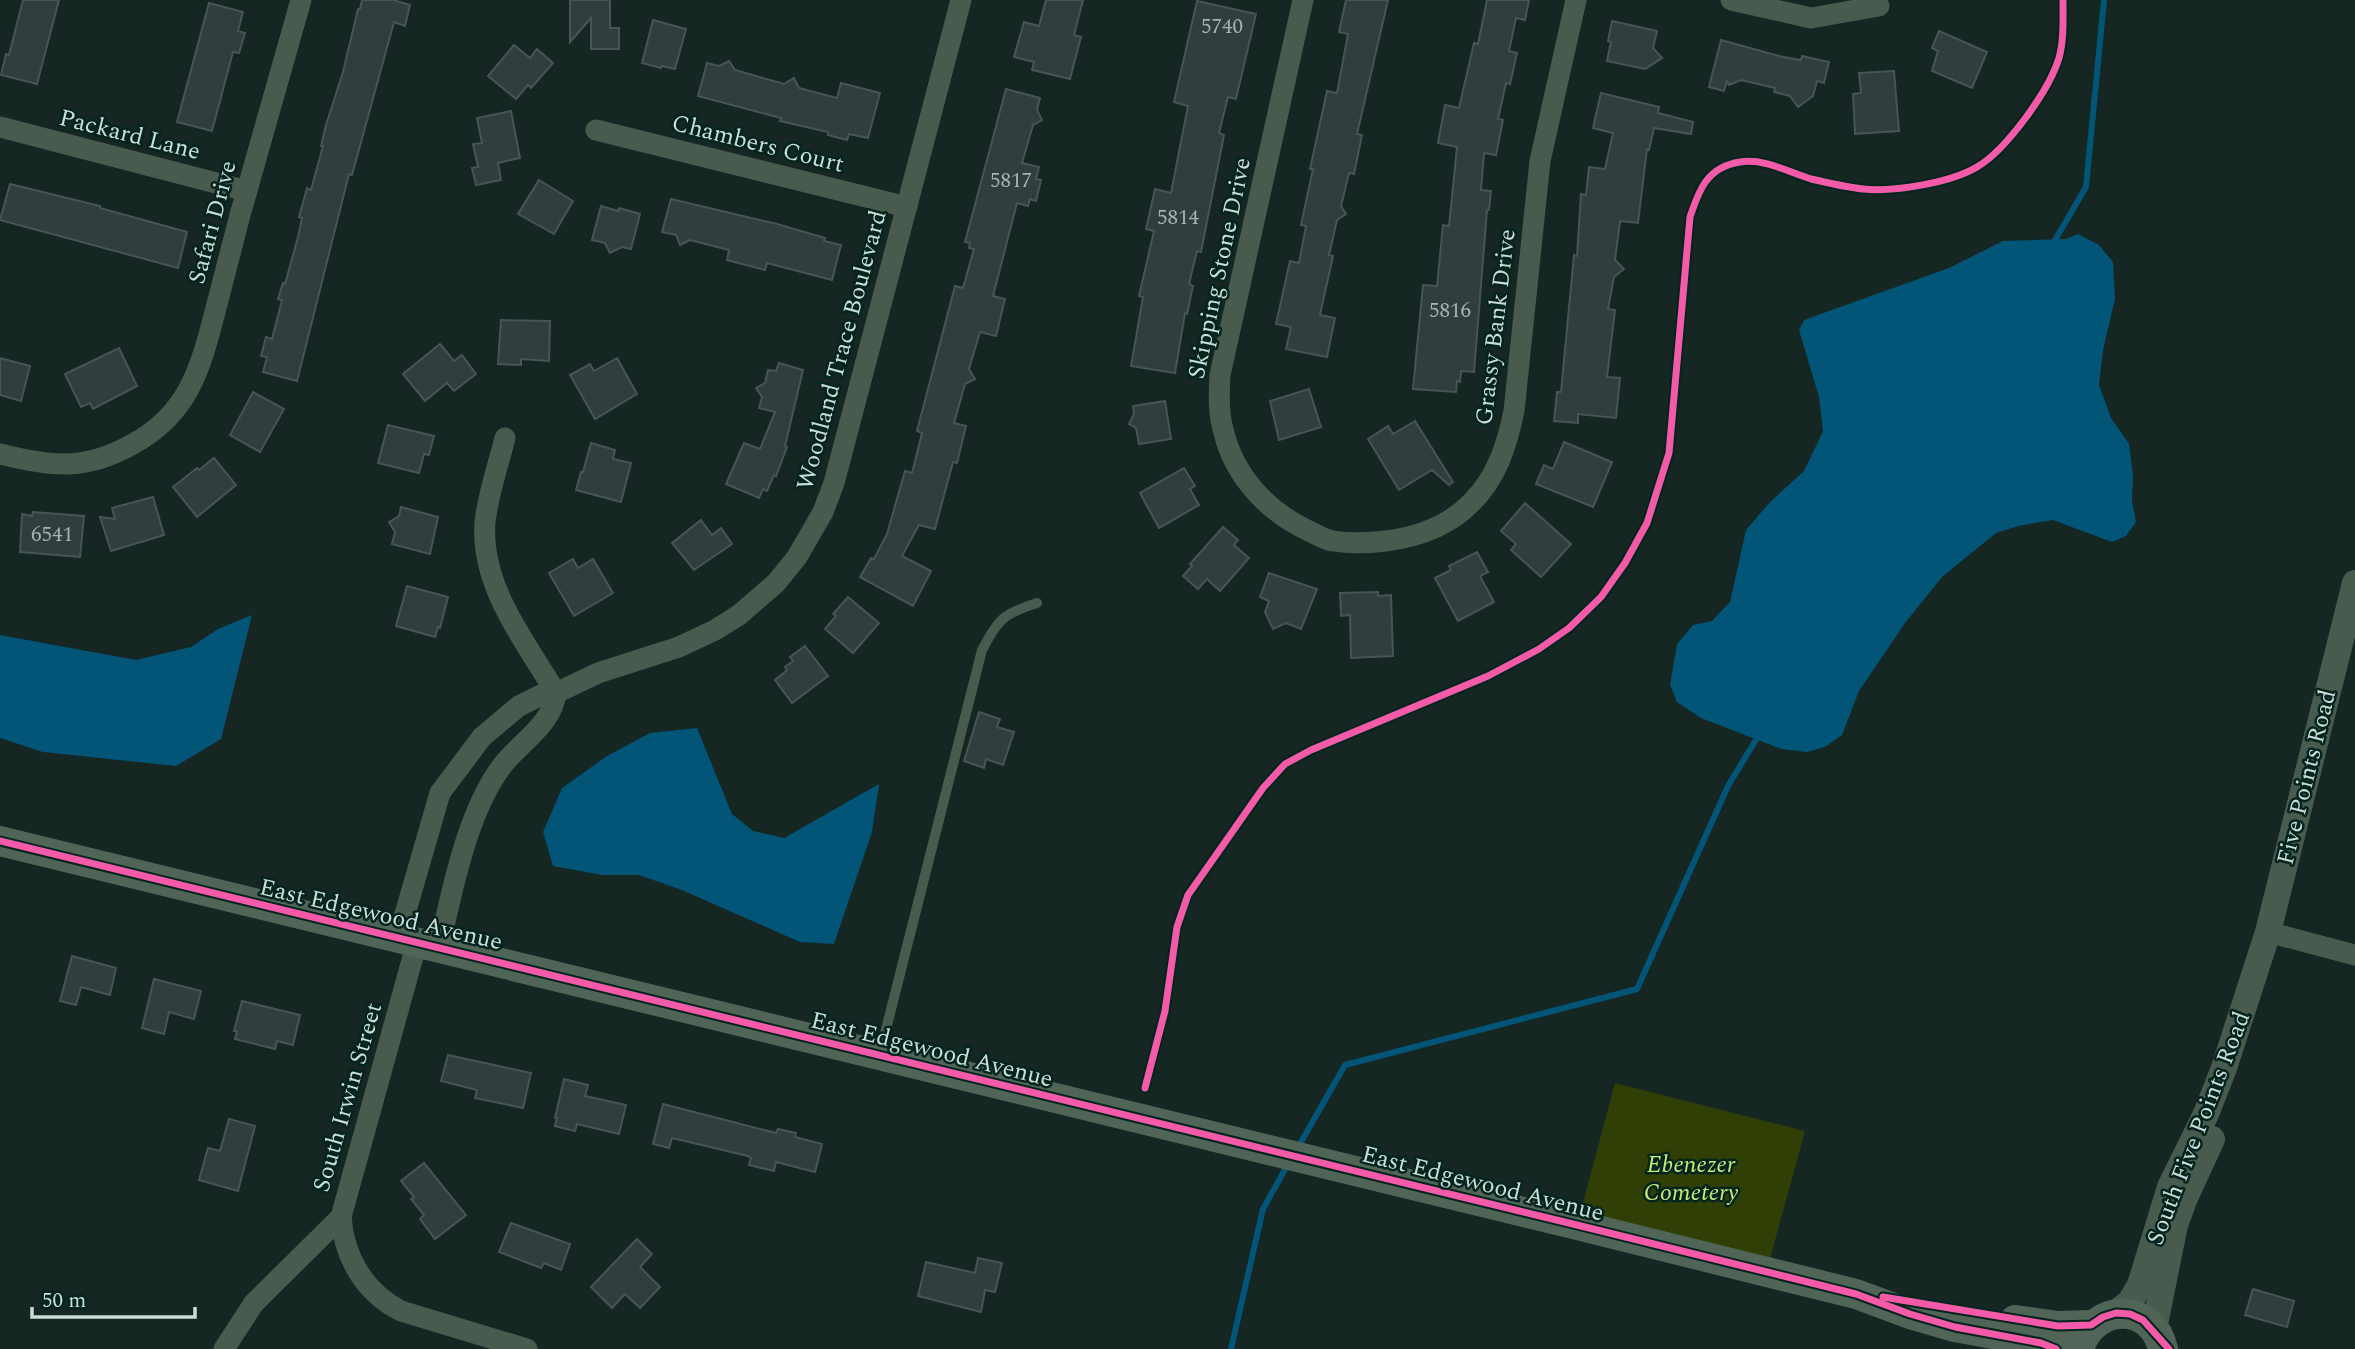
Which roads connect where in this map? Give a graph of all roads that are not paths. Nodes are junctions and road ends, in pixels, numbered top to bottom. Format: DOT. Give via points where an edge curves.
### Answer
graph roads {
  1 [pos="301,0"];
  2 [pos="961,0"];
  3 [pos="1303,0"];
  4 [pos="1576,0"];
  5 [pos="1731,0"];
  6 [pos="1879,6"];
  7 [pos="0,127"];
  8 [pos="596,130"];
  9 [pos="247,191"];
  10 [pos="907,207"];
  11 [pos="505,438"];
  12 [pos="0,454"];
  13 [pos="1330,541"];
  14 [pos="2355,583"];
  15 [pos="1037,603"];
  16 [pos="556,693"];
  17 [pos="0,841"];
  18 [pos="2268,932"];
  19 [pos="418,943"];
  20 [pos="2355,955"];
  21 [pos="879,1056"];
  22 [pos="341,1217"];
  23 [pos="1856,1294"];
  24 [pos="2095,1329"];
  25 [pos="2162,1342"];
  26 [pos="224,1349"];
  27 [pos="527,1349"];
  28 [pos="2056,1349"];
  1 -- 9 [label="street, Safari Drive"];
  2 -- 10 [label="street, Woodland Trace Boulevard"];
  3 -- 13 [label="street, Skipping Stone Drive" via="1220,374 1219,408 1231,455 1245,479 1266,504"];
  4 -- 13 [label="street, Grassy Bank Drive" via="1540,161 1514,411 1494,475 1473,502 1449,522 1411,538"];
  5 -- 6 [label="street" via="1811,18"];
  7 -- 9 [label="street, Packard Lane"];
  8 -- 10 [label="street, Chambers Court"];
  9 -- 12 [label="street, Safari Drive" via="197,374 187,395 159,428 111,456 79,464 51,465"];
  10 -- 16 [label="street, Woodland Trace Boulevard" via="834,483 803,548 761,597 715,630"];
  11 -- 16 [label="street" via="485,525 487,556 497,593"];
  14 -- 18 [label="street, Five Points Road"];
  15 -- 21 [label="lane" via="1017,609 997,623 982,650"];
  16 -- 19 [label="street" via="555,704 541,726 505,762 471,826 456,877"];
  16 -- 19 [label="street, Woodland Trace Boulevard" via="547,692 519,706 482,737 440,793"];
  17 -- 19 [label="main road, East Edgewood Avenue"];
  18 -- 20 [label="street"];
  18 -- 24 [label="street, South Five Points Road" via="2224,1068 2167,1197 2144,1276 2130,1303"];
  18 -- 25 [label="street, South Five Points Road" via="2258,999 2238,1069 2175,1225"];
  19 -- 21 [label="main road, East Edgewood Avenue"];
  19 -- 22 [label="street, South Irwin Street"];
  21 -- 23 [label="main road, East Edgewood Avenue"];
  22 -- 26 [label="street, South Irwin Street" via="254,1303"];
  22 -- 27 [label="street" via="354,1267 388,1304"];
  23 -- 24 [label="main road, East Edgewood Avenue"];
  23 -- 28 [label="main road, East Edgewood Avenue" via="1933,1320"];
  24 -- 25 [label="main road" via="2130,1314 2143,1320"];
}
